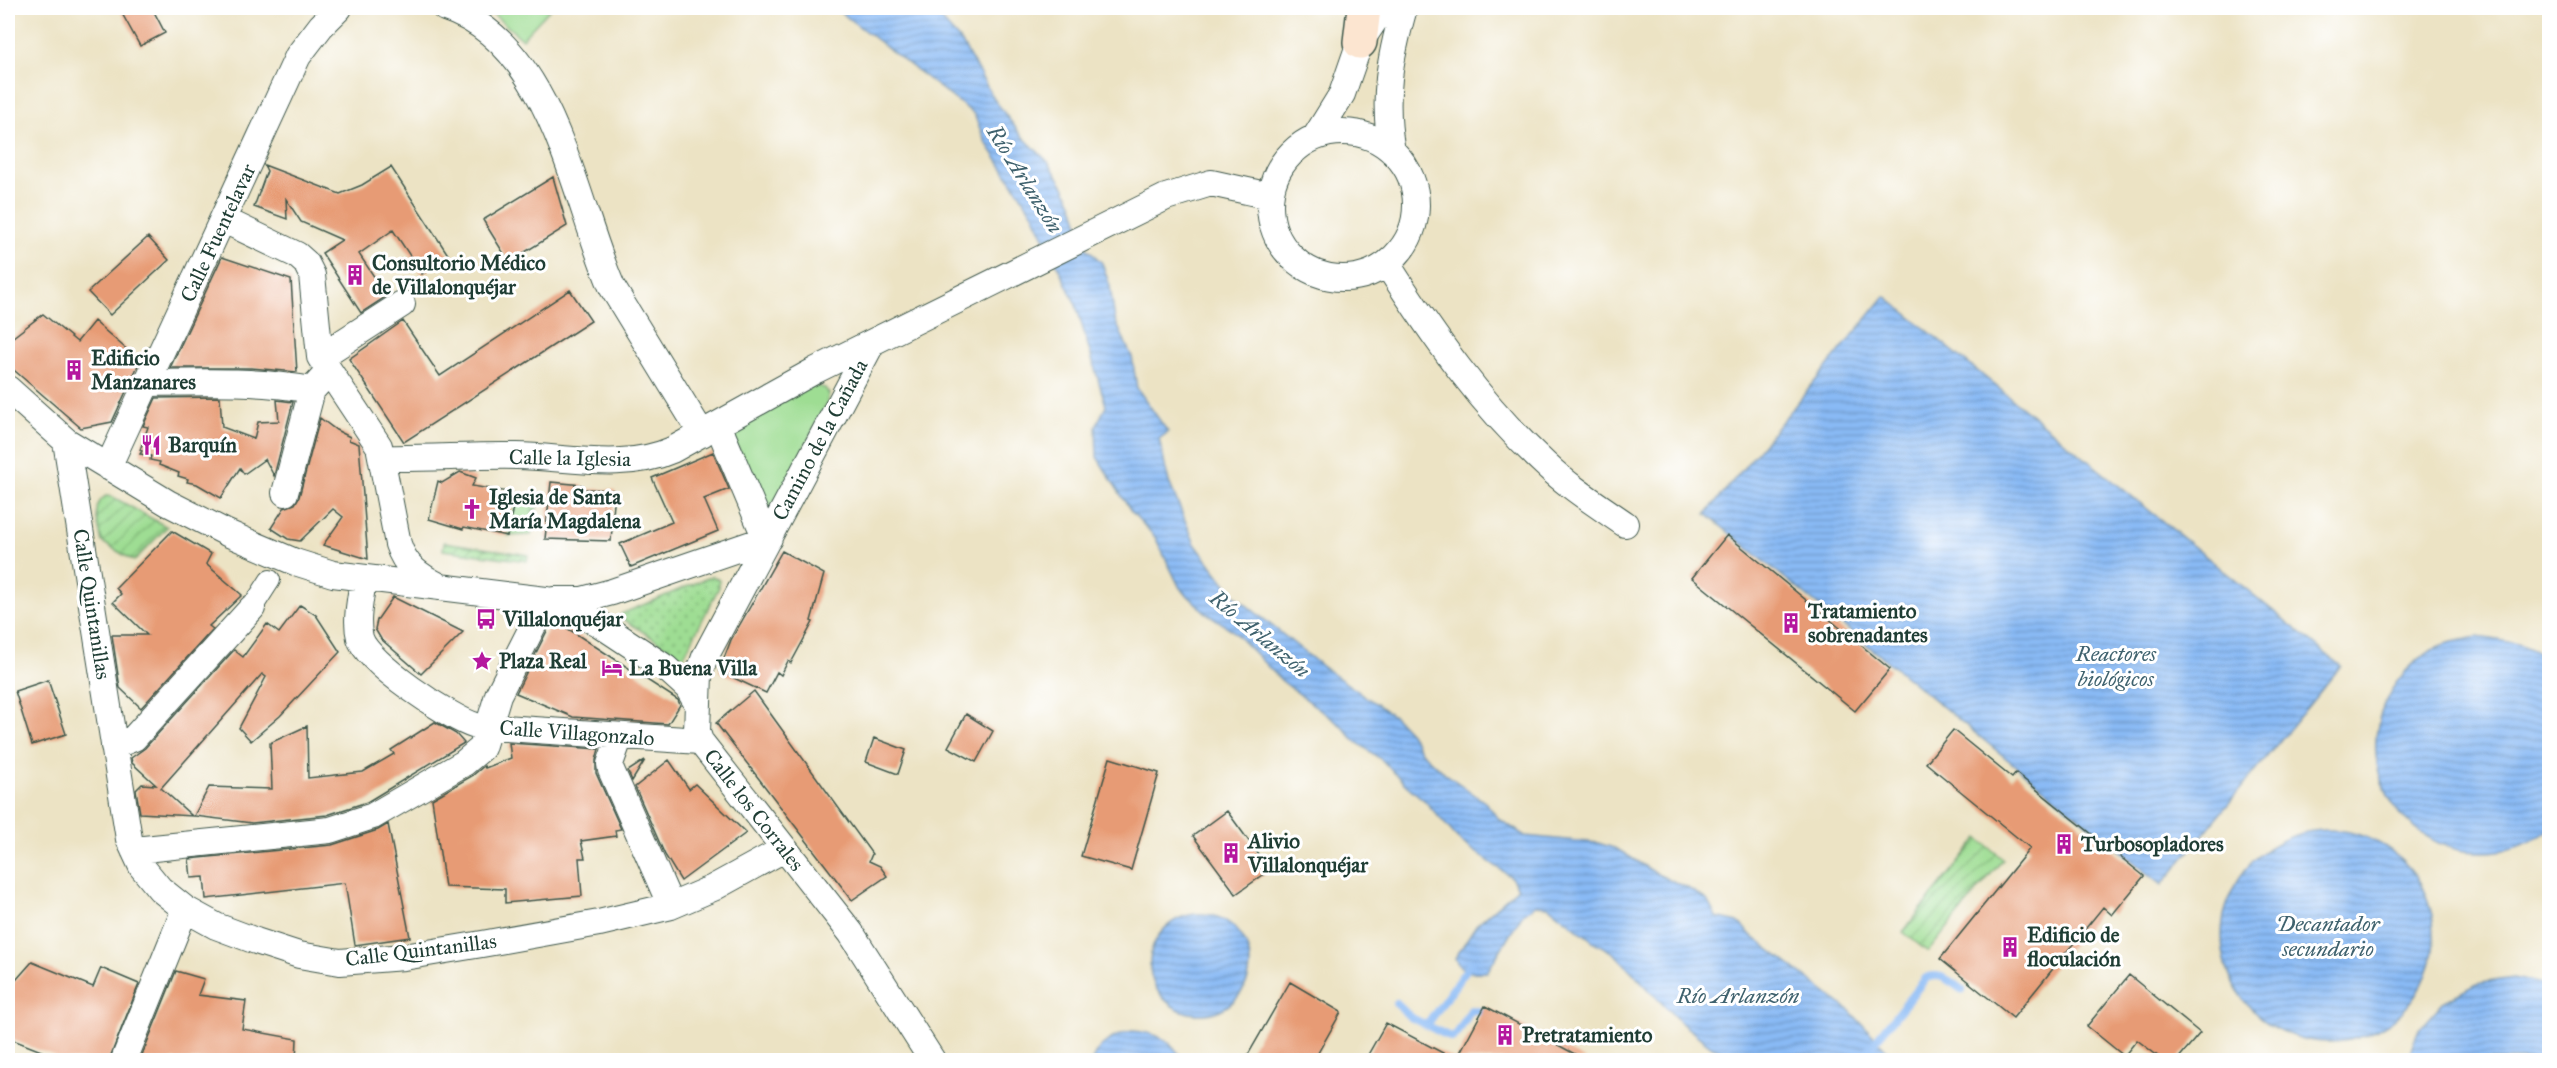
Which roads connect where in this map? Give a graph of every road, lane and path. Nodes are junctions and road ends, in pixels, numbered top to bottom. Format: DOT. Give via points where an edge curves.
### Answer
graph roads {
  1 [pos="339,8"];
  2 [pos="445,8"];
  3 [pos="1364,8"];
  4 [pos="1383,8"];
  5 [pos="1404,8"];
  6 [pos="1360,42"];
  7 [pos="1316,136"];
  8 [pos="1392,151"];
  9 [pos="1270,196"];
  10 [pos="224,220"];
  11 [pos="1387,264"];
  12 [pos="402,304"];
  13 [pos="872,343"];
  14 [pos="816,370"];
  15 [pos="320,373"];
  16 [pos="148,383"];
  17 [pos="8,389"];
  18 [pos="842,398"];
  19 [pos="710,429"];
  20 [pos="66,441"];
  21 [pos="383,458"];
  22 [pos="108,467"];
  23 [pos="285,493"];
  24 [pos="1625,524"];
  25 [pos="768,539"];
  26 [pos="713,557"];
  27 [pos="403,559"];
  28 [pos="270,580"];
  29 [pos="374,580"];
  30 [pos="442,588"];
  31 [pos="741,589"];
  32 [pos="612,592"];
  33 [pos="546,600"];
  34 [pos="252,608"];
  35 [pos="603,626"];
  36 [pos="689,676"];
  37 [pos="697,703"];
  38 [pos="489,726"];
  39 [pos="620,736"];
  40 [pos="700,741"];
  41 [pos="114,746"];
  42 [pos="784,849"];
  43 [pos="134,850"];
  44 [pos="671,906"];
  45 [pos="184,909"];
  46 [pos="124,1060"];
  47 [pos="932,1060"];
  1 -- 10 [label="street, Calle Fuentelavar" via="298,56"];
  2 -- 19 [label="street" via="482,26 507,48 525,72 564,147 612,287"];
  3 -- 6 [label="main road"];
  4 -- 6 [label="street"];
  5 -- 8 [label="street" via="1387,90"];
  6 -- 7 [label="street" via="1342,94"];
  7 -- 8 [label="street" via="1352,132 1374,138"];
  7 -- 9 [label="street" via="1289,155 1276,174"];
  8 -- 11 [label="street" via="1414,183 1417,212 1412,234"];
  9 -- 11 [label="street" via="1270,219 1278,241 1293,260 1312,273 1335,279 1359,278"];
  9 -- 13 [label="street, Calle la Iglesia" via="1211,183 1166,197"];
  10 -- 15 [label="street" via="306,263 312,275"];
  10 -- 16 [label="street, Calle Fuentelavar"];
  11 -- 24 [label="street" via="1421,318 1486,404 1546,465"];
  12 -- 15 [label="street"];
  13 -- 14 [label="street, Calle la Iglesia"];
  13 -- 18 [label="street, Camino de la Cañada"];
  14 -- 18 [label="street" via="828,371 836,377 842,385"];
  14 -- 19 [label="street, Calle la Iglesia"];
  15 -- 16 [label="street" via="280,384"];
  15 -- 21 [label="street" via="374,436"];
  15 -- 23 [label="street"];
  16 -- 22 [label="street, Calle Fuentelavar"];
  17 -- 20 [label="street"];
  18 -- 25 [label="street, Camino de la Cañada"];
  19 -- 21 [label="street, Calle la Iglesia" via="654,458 631,461 516,456"];
  19 -- 25 [label="street"];
  20 -- 22 [label="street"];
  20 -- 41 [label="street, Calle Quintanillas"];
  21 -- 27 [label="street"];
  22 -- 29 [label="street" via="195,518 274,554 314,569"];
  25 -- 26 [label="street, Camino de la Cañada"];
  25 -- 31 [label="street, Camino de la Cañada"];
  26 -- 31 [label="street" via="738,573"];
  26 -- 32 [label="street, Camino de la Cañada"];
  27 -- 29 [label="street" via="394,576"];
  27 -- 30 [label="street"];
  28 -- 34 [label="street"];
  29 -- 30 [label="street"];
  29 -- 38 [label="street" via="358,627 363,646 443,711 463,722"];
  30 -- 33 [label="street"];
  31 -- 36 [label="street, Camino de la Cañada" via="705,657"];
  32 -- 33 [label="street, Camino de la Cañada" via="582,600"];
  32 -- 35 [label="street" via="602,613"];
  33 -- 35 [label="street"];
  33 -- 38 [label="street" via="498,695"];
  34 -- 41 [label="street" via="135,738"];
  35 -- 36 [label="street"];
  36 -- 37 [label="street, Camino de la Cañada"];
  37 -- 40 [label="street, Calle los Corrales"];
  38 -- 39 [label="street, Calle Villagonzalo"];
  38 -- 43 [label="street, Calle Villagonzalo" via="476,756 366,818 330,830"];
  39 -- 40 [label="street, Calle Villagonzalo"];
  39 -- 44 [label="street" via="611,770"];
  40 -- 42 [label="street, Calle los Corrales"];
  41 -- 43 [label="street, Calle Quintanillas" via="126,827"];
  42 -- 44 [label="street, Calle Quintanillas"];
  42 -- 47 [label="street, Calle los Corrales" via="851,933"];
  43 -- 45 [label="street, Calle Quintanillas" via="160,889"];
  44 -- 45 [label="street, Calle Quintanillas" via="599,923 404,957 340,962 299,956 216,926"];
  45 -- 46 [label="street"];
}
